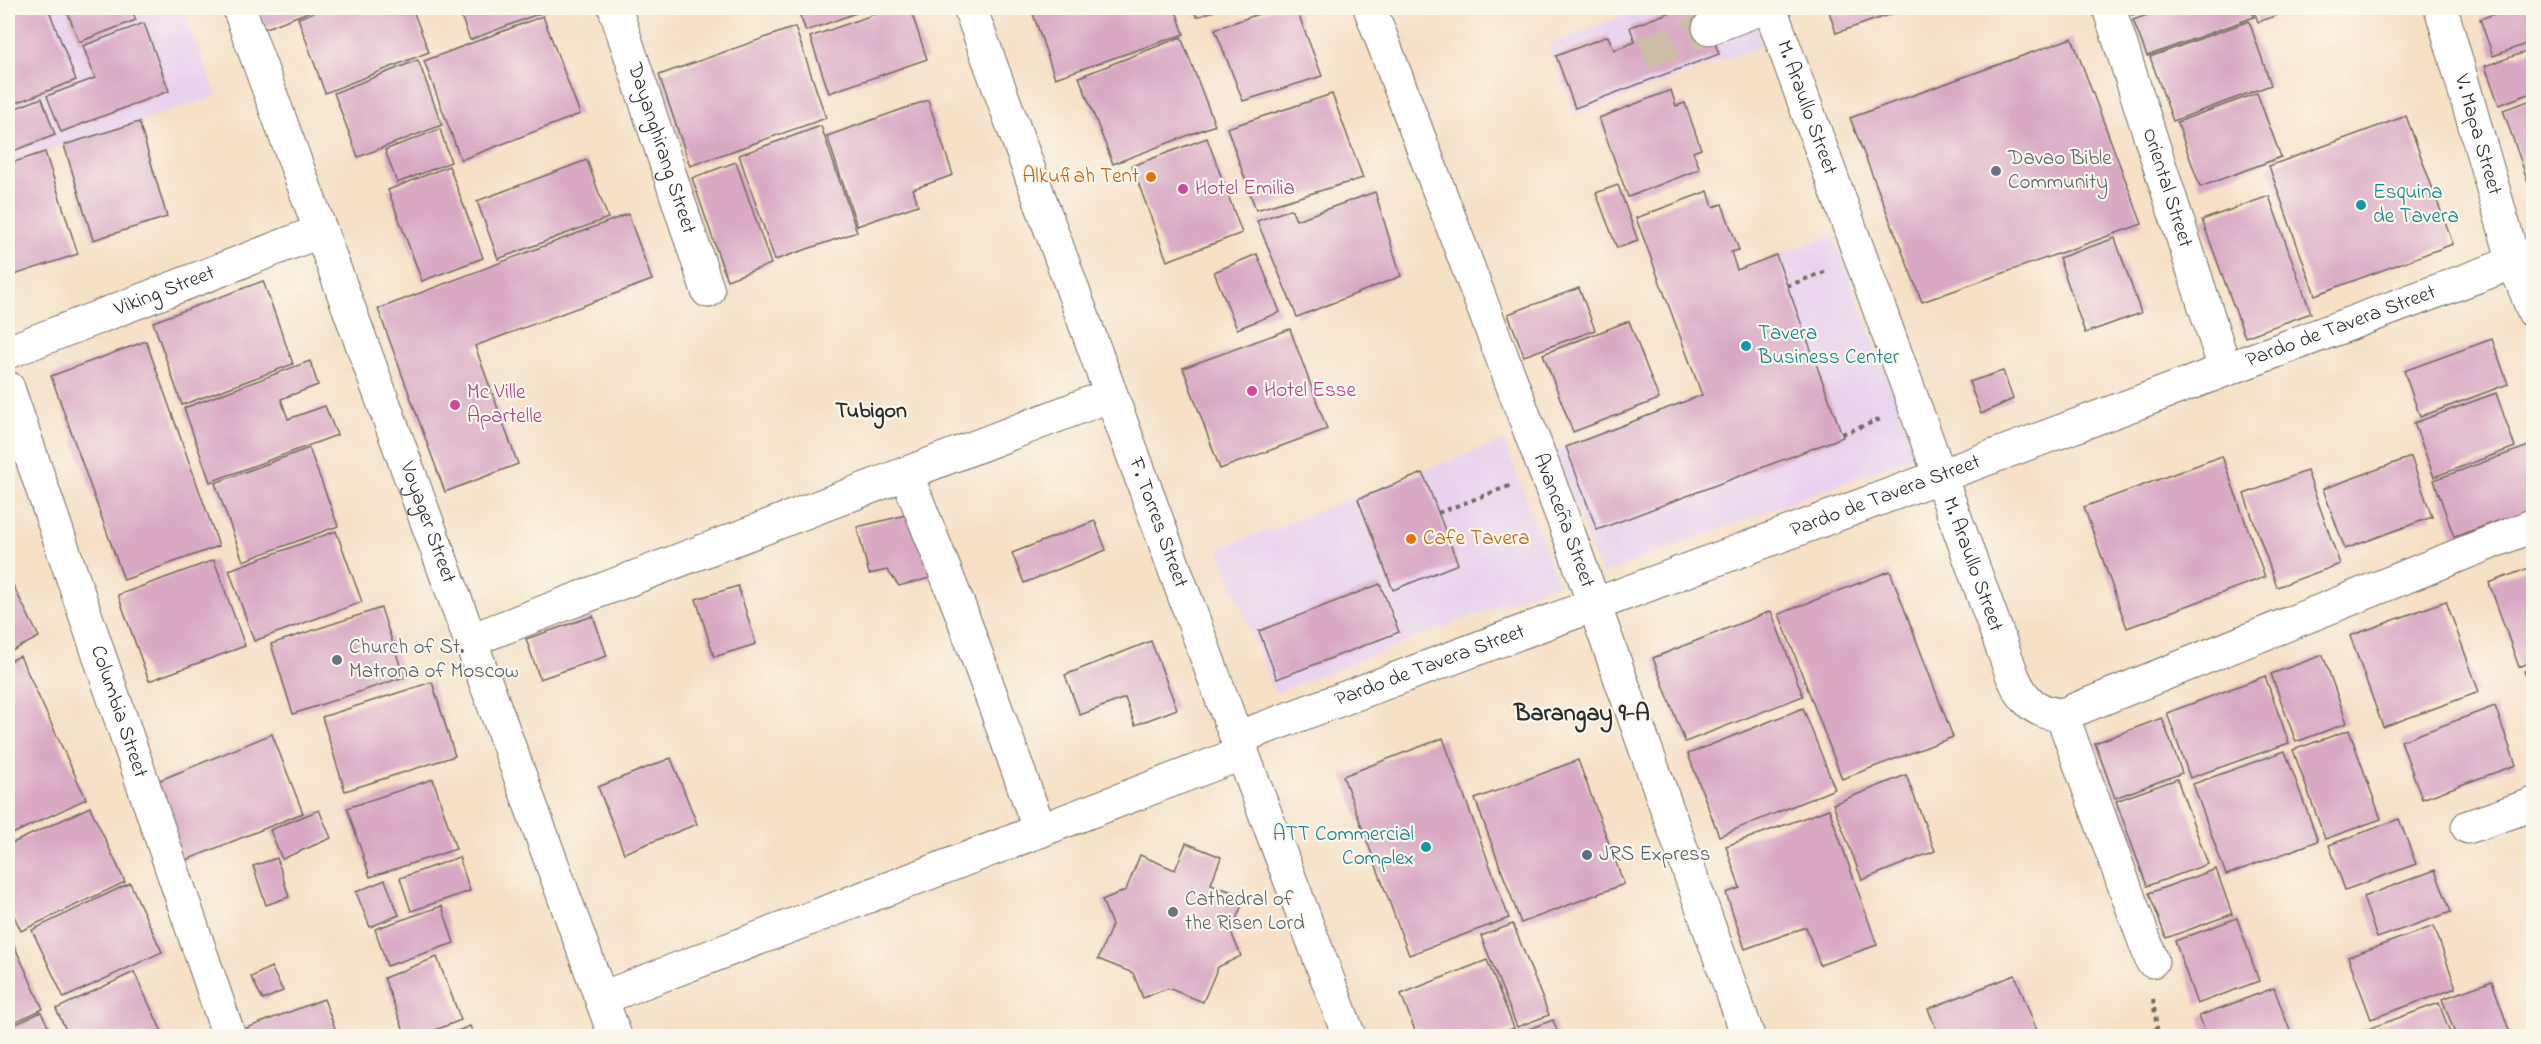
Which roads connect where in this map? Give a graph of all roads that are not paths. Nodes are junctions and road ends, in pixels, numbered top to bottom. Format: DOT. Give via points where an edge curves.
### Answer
graph roads {
  1 [pos="239,8"];
  2 [pos="615,8"];
  3 [pos="970,8"];
  4 [pos="1370,8"];
  5 [pos="1762,8"];
  6 [pos="1770,8"];
  7 [pos="2109,8"];
  8 [pos="2441,8"];
  9 [pos="1709,28"];
  10 [pos="321,231"];
  11 [pos="2524,259"];
  12 [pos="708,291"];
  13 [pos="2534,312"];
  14 [pos="8,352"];
  15 [pos="2225,369"];
  16 [pos="8,388"];
  17 [pos="1111,395"];
  18 [pos="906,473"];
  19 [pos="1939,475"];
  20 [pos="2534,525"];
  21 [pos="1594,605"];
  22 [pos="471,640"];
  23 [pos="2061,715"];
  24 [pos="1240,746"];
  25 [pos="2534,804"];
  26 [pos="2468,827"];
  27 [pos="1040,831"];
  28 [pos="2152,961"];
  29 [pos="602,998"];
  30 [pos="229,1036"];
  31 [pos="615,1036"];
  32 [pos="1349,1036"];
  33 [pos="1748,1036"];
  1 -- 10 [label="street, Voyager Street"];
  2 -- 12 [label="street, Dayanghirang Street"];
  3 -- 17 [label="street, F. Torres Street"];
  4 -- 21 [label="street, Avanceña Street"];
  5 -- 9 [label="street"];
  6 -- 19 [label="street, M. Araullo Street"];
  7 -- 15 [label="street, Oriental Street"];
  8 -- 11 [label="street, V. Mapa Street"];
  10 -- 14 [label="street, Viking Street"];
  10 -- 22 [label="street, Voyager Street"];
  11 -- 13 [label="street, V. Mapa Street"];
  11 -- 15 [label="street, Pardo de Tavera Street"];
  15 -- 19 [label="street, Pardo de Tavera Street"];
  16 -- 30 [label="street, Columbia Street"];
  17 -- 18 [label="street"];
  17 -- 24 [label="street, F. Torres Street"];
  18 -- 22 [label="street"];
  18 -- 27 [label="street"];
  19 -- 21 [label="street, Pardo de Tavera Street"];
  19 -- 23 [label="street, M. Araullo Street" via="2018,690 2036,708"];
  20 -- 23 [label="street"];
  21 -- 24 [label="street, Pardo de Tavera Street"];
  21 -- 33 [label="street, Avanceña Street"];
  22 -- 29 [label="street, Voyager Street"];
  23 -- 28 [label="street"];
  24 -- 27 [label="street, Pardo de Tavera Street"];
  24 -- 32 [label="street, F. Torres Street"];
  25 -- 26 [label="street"];
  27 -- 29 [label="street, Pardo de Tavera Street"];
  29 -- 31 [label="street, Voyager Street"];
}
